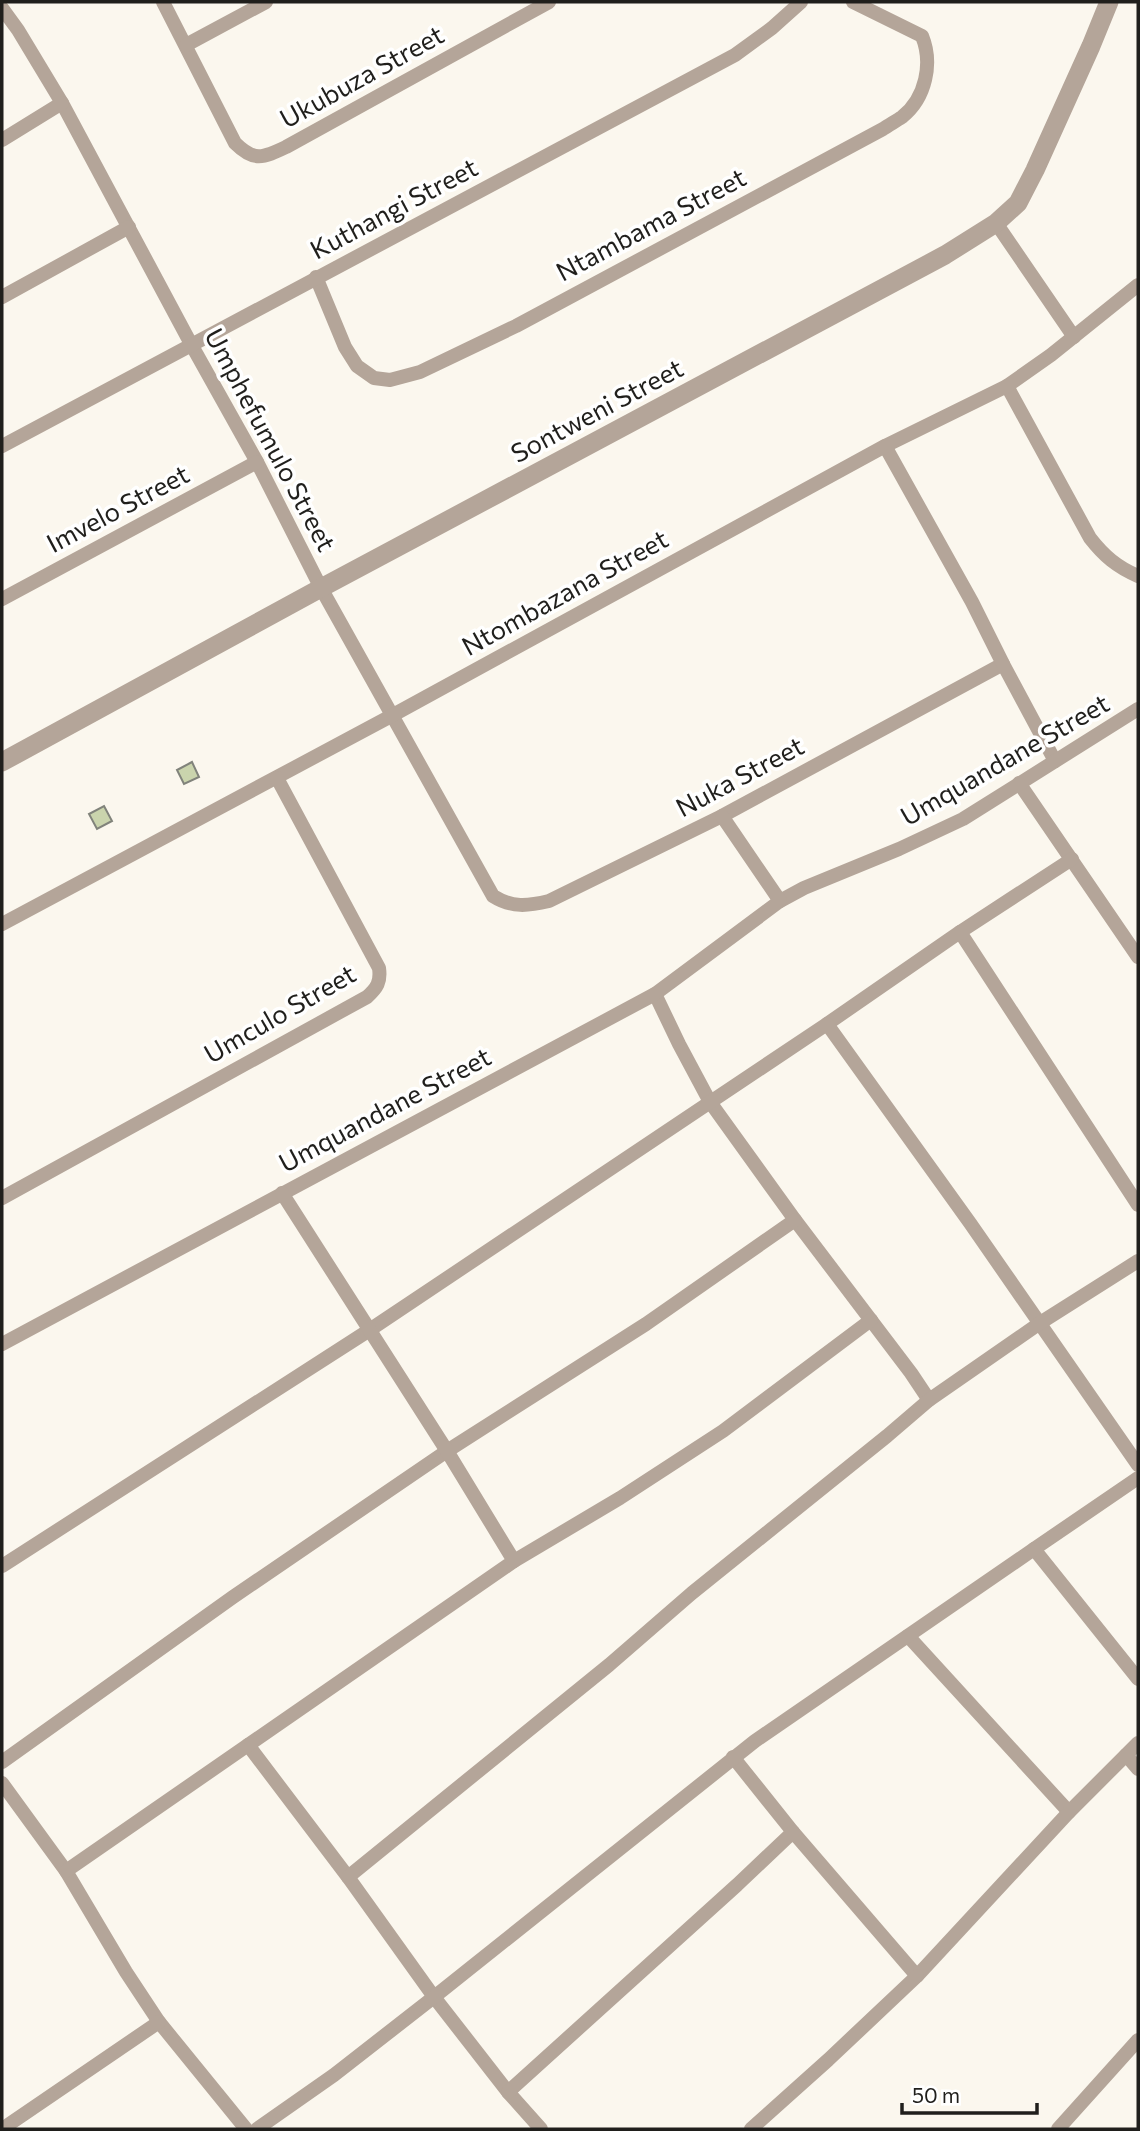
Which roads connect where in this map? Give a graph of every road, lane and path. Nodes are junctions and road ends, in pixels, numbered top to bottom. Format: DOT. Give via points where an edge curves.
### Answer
graph roads {
  1 [pos="163,2"];
  2 [pos="266,2"];
  3 [pos="549,2"];
  4 [pos="801,2"];
  5 [pos="853,2"];
  6 [pos="1108,2"];
  7 [pos="2,8"];
  8 [pos="186,45"];
  9 [pos="62,103"];
  10 [pos="2,140"];
  11 [pos="996,223"];
  12 [pos="129,227"];
  13 [pos="316,277"];
  14 [pos="1138,285"];
  15 [pos="2,297"];
  16 [pos="1074,337"];
  17 [pos="191,344"];
  18 [pos="1007,386"];
  19 [pos="2,446"];
  20 [pos="885,446"];
  21 [pos="257,462"];
  22 [pos="1138,576"];
  23 [pos="321,588"];
  24 [pos="2,599"];
  25 [pos="1003,664"];
  26 [pos="1138,709"];
  27 [pos="393,715"];
  28 [pos="1055,761"];
  29 [pos="2,762"];
  30 [pos="277,778"];
  31 [pos="1019,783"];
  32 [pos="722,816"];
  33 [pos="1072,859"];
  34 [pos="493,896"];
  35 [pos="780,901"];
  36 [pos="2,924"];
  37 [pos="960,932"];
  38 [pos="1138,957"];
  39 [pos="655,994"];
  40 [pos="827,1024"];
  41 [pos="710,1102"];
  42 [pos="282,1193"];
  43 [pos="2,1198"];
  44 [pos="1138,1205"];
  45 [pos="795,1220"];
  46 [pos="1138,1261"];
  47 [pos="871,1320"];
  48 [pos="1040,1323"];
  49 [pos="368,1331"];
  50 [pos="2,1344"];
  51 [pos="929,1400"];
  52 [pos="447,1451"];
  53 [pos="1138,1465"];
  54 [pos="1138,1478"];
  55 [pos="1034,1549"];
  56 [pos="514,1561"];
  57 [pos="2,1566"];
  58 [pos="908,1636"];
  59 [pos="1138,1679"];
  60 [pos="1138,1743"];
  61 [pos="248,1745"];
  62 [pos="1126,1755"];
  63 [pos="733,1758"];
  64 [pos="2,1762"];
  65 [pos="1138,1769"];
  66 [pos="2,1783"];
  67 [pos="1069,1812"];
  68 [pos="793,1832"];
  69 [pos="66,1871"];
  70 [pos="348,1877"];
  71 [pos="917,1976"];
  72 [pos="434,1997"];
  73 [pos="159,2022"];
  74 [pos="1138,2040"];
  75 [pos="508,2092"];
  76 [pos="7,2122"];
  77 [pos="246,2129"];
  78 [pos="257,2129"];
  79 [pos="541,2129"];
  80 [pos="751,2129"];
  81 [pos="1058,2129"];
  1 -- 8 [label="street"];
  2 -- 8 [label="street"];
  3 -- 8 [label="street, Ukubuza Street" via="277,151 257,157 235,143"];
  4 -- 13 [label="street, Kuthangi Street" via="735,55"];
  5 -- 13 [label="street, Ntambama Street" via="922,36 928,50 927,76 904,116 516,326 420,372 390,380 374,377 357,366 345,347"];
  6 -- 11 [label="street, Sontweni Street" via="1035,170 1018,203"];
  7 -- 9 [label="street, Umphefumulo Street"];
  9 -- 10 [label="street"];
  9 -- 12 [label="street, Umphefumulo Street"];
  11 -- 16 [label="street"];
  11 -- 23 [label="street, Sontweni Street"];
  12 -- 15 [label="street"];
  12 -- 17 [label="street, Umphefumulo Street"];
  13 -- 17 [label="street, Kuthangi Street"];
  14 -- 16 [label="street, Ntombazana Street"];
  16 -- 18 [label="street, Ntombazana Street"];
  17 -- 19 [label="street, Kuthangi Street"];
  17 -- 21 [label="street, Umphefumulo Street"];
  18 -- 20 [label="street, Ntombazana Street"];
  18 -- 22 [label="street" via="1090,538 1119,568"];
  20 -- 25 [label="street"];
  20 -- 27 [label="street, Ntombazana Street"];
  21 -- 23 [label="street, Umphefumulo Street"];
  21 -- 24 [label="street, Imvelo Street"];
  23 -- 27 [label="street, Umphefumulo Street"];
  23 -- 29 [label="street, Sontweni Street"];
  25 -- 28 [label="street"];
  25 -- 32 [label="street, Nuka Street"];
  26 -- 28 [label="street, Umquandane Street"];
  27 -- 30 [label="street, Ntombazana Street"];
  27 -- 34 [label="street, Umphefumulo Street"];
  28 -- 31 [label="street, Umquandane Street"];
  30 -- 36 [label="street, Ntombazana Street"];
  30 -- 43 [label="street, Umculo Street" via="379,968 377,988"];
  31 -- 33 [label="street"];
  31 -- 35 [label="street, Umquandane Street" via="941,830"];
  32 -- 34 [label="street, Nuka Street" via="549,901 514,905"];
  32 -- 35 [label="street"];
  33 -- 37 [label="street"];
  33 -- 38 [label="street"];
  35 -- 39 [label="street, Umquandane Street"];
  37 -- 40 [label="street"];
  37 -- 44 [label="street"];
  39 -- 41 [label="street"];
  39 -- 42 [label="street, Umquandane Street"];
  40 -- 41 [label="street"];
  40 -- 48 [label="street"];
  41 -- 45 [label="street"];
  41 -- 49 [label="street"];
  42 -- 49 [label="street"];
  42 -- 50 [label="street, Umquandane Street"];
  45 -- 47 [label="street"];
  45 -- 52 [label="street" via="646,1324"];
  46 -- 48 [label="street"];
  47 -- 51 [label="street"];
  47 -- 56 [label="street" via="723,1431"];
  48 -- 51 [label="street"];
  48 -- 53 [label="street"];
  49 -- 52 [label="street"];
  49 -- 57 [label="street"];
  51 -- 70 [label="street"];
  52 -- 56 [label="street"];
  52 -- 64 [label="street"];
  54 -- 55 [label="street"];
  55 -- 58 [label="street"];
  55 -- 59 [label="street"];
  56 -- 61 [label="street"];
  58 -- 63 [label="street"];
  58 -- 67 [label="street"];
  60 -- 62 [label="street"];
  61 -- 69 [label="street"];
  61 -- 70 [label="street"];
  62 -- 65 [label="street"];
  62 -- 67 [label="street"];
  63 -- 68 [label="street"];
  63 -- 72 [label="street"];
  66 -- 69 [label="street"];
  67 -- 71 [label="street"];
  68 -- 71 [label="street"];
  68 -- 75 [label="street"];
  69 -- 73 [label="street"];
  70 -- 72 [label="street"];
  71 -- 80 [label="street"];
  72 -- 75 [label="street"];
  72 -- 78 [label="street"];
  73 -- 76 [label="street"];
  73 -- 77 [label="street"];
  74 -- 81 [label="street"];
  75 -- 79 [label="street"];
}
